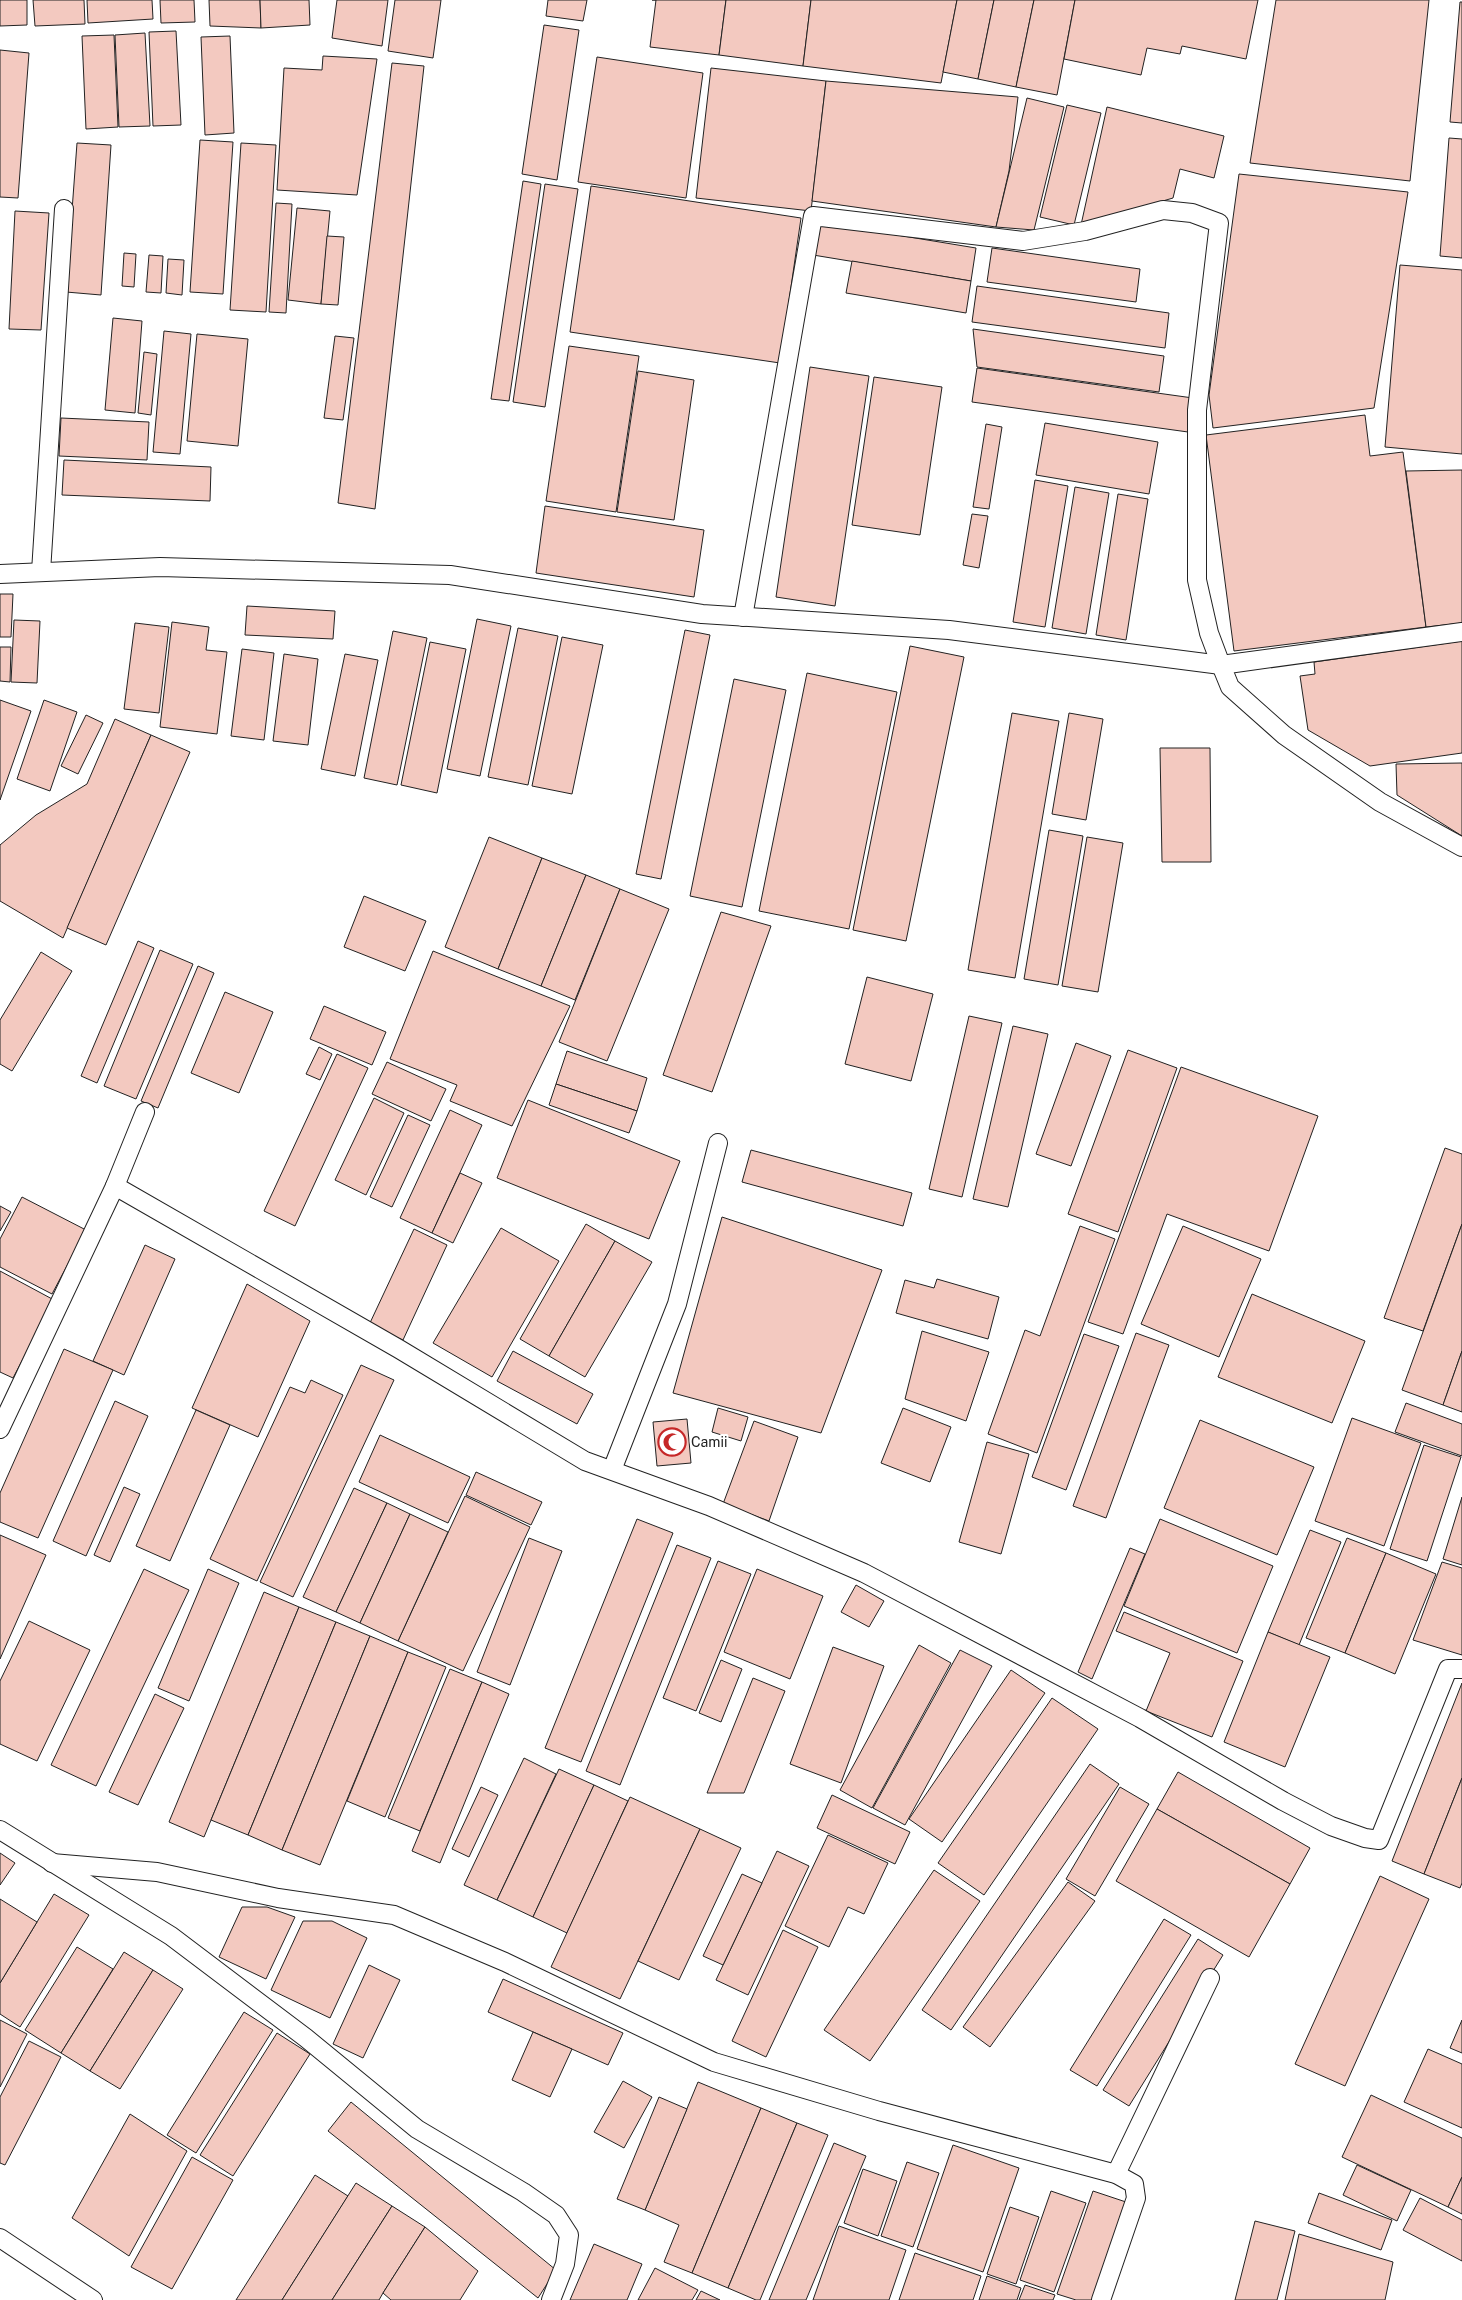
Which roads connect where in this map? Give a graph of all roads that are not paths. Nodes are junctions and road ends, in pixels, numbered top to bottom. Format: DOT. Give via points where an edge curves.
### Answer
graph roads {
  1 [pos="64,209"];
  2 [pos="41,572"];
  3 [pos="0,574"];
  4 [pos="743,617"];
  5 [pos="1462,632"];
  6 [pos="1221,665"];
  7 [pos="1462,847"];
  8 [pos="145,1112"];
  9 [pos="718,1143"];
  10 [pos="115,1186"];
  11 [pos="0,1429"];
  12 [pos="612,1470"];
  13 [pos="1462,1669"];
  14 [pos="0,1830"];
  15 [pos="52,1862"];
  16 [pos="1210,1978"];
  17 [pos="1116,2174"];
  18 [pos="0,2238"];
  19 [pos="93,2300"];
  20 [pos="551,2300"];
  21 [pos="1101,2300"];
  1 -- 2 [label="street"];
  2 -- 3 [label="street"];
  2 -- 4 [label="street" via="160,567 450,575 702,614"];
  4 -- 6 [label="street" via="949,630"];
  4 -- 6 [label="street" via="813,216 1023,241 1086,230 1163,210 1192,213 1219,223 1197,410 1197,580 1209,633"];
  5 -- 6 [label="street"];
  6 -- 7 [label="street" via="1230,687 1284,735 1380,802"];
  8 -- 10 [label="street"];
  9 -- 12 [label="street" via="677,1304"];
  10 -- 11 [label="street"];
  10 -- 12 [label="street" via="585,1461"];
  12 -- 13 [label="street" via="709,1506 864,1574 1140,1718 1283,1802 1331,1826 1365,1838 1379,1840 1448,1668"];
  14 -- 15 [label="street"];
  15 -- 17 [label="street" via="157,1872 278,1898 394,1915 505,1962 714,2062"];
  15 -- 20 [label="street" via="171,1936 306,2038 417,2129 556,2215 569,2235 565,2264"];
  16 -- 17 [label="street"];
  17 -- 21 [label="street" via="1134,2184 1136,2198"];
  18 -- 19 [label="street"];
}
